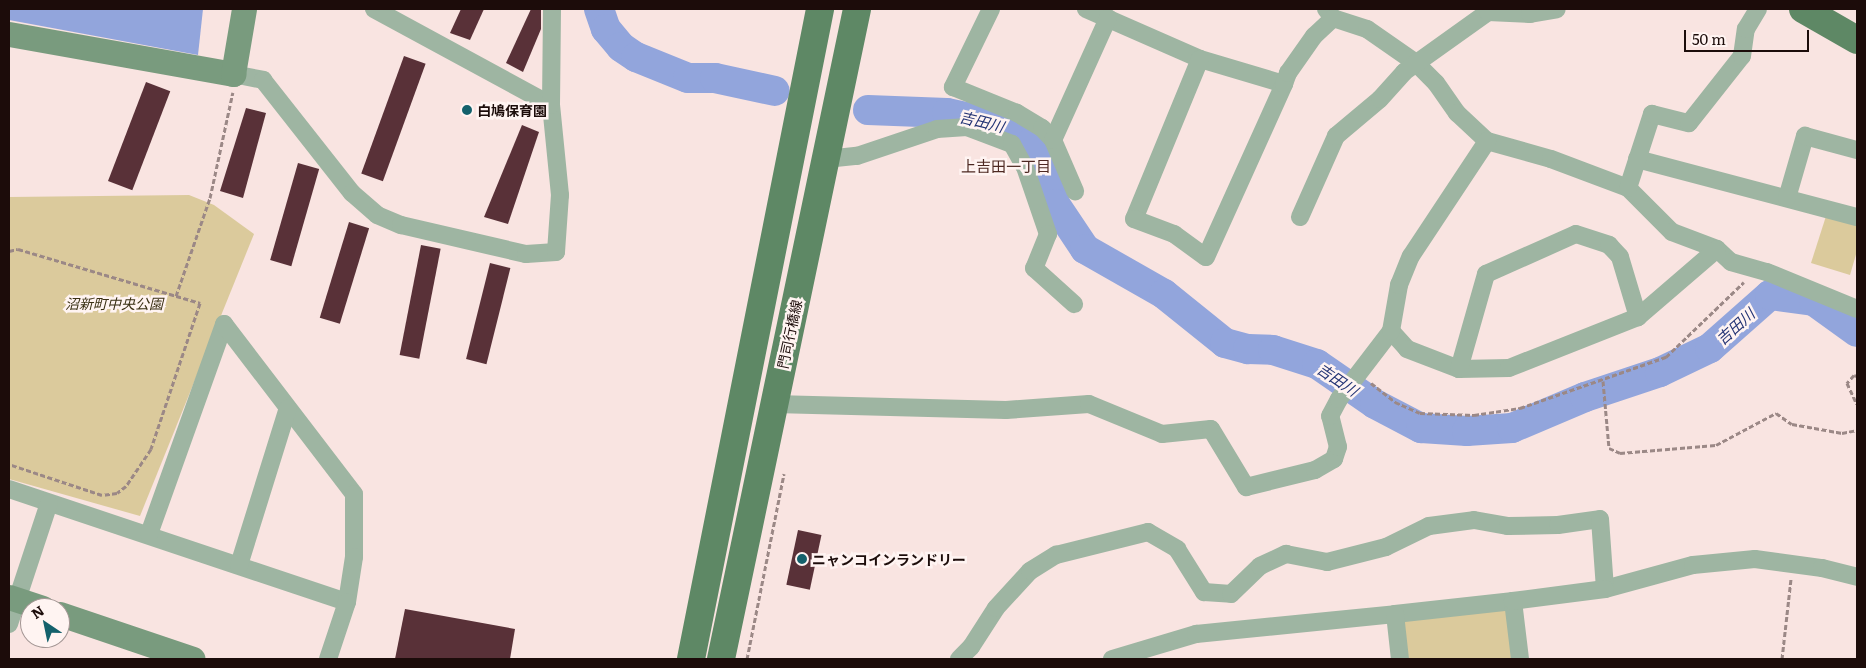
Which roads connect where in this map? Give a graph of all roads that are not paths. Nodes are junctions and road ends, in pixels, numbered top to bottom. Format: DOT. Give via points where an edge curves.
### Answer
graph roads {
  1 [pos="244,9"];
  2 [pos="374,9"];
  3 [pos="552,9"];
  4 [pos="820,9"];
  5 [pos="857,9"];
  6 [pos="991,9"];
  7 [pos="1086,9"];
  8 [pos="1557,9"];
  9 [pos="1758,9"];
  10 [pos="1803,9"];
  11 [pos="1487,11"];
  12 [pos="1329,13"];
  13 [pos="1108,18"];
  14 [pos="9,34"];
  15 [pos="1857,40"];
  16 [pos="1200,59"];
  17 [pos="1416,63"];
  18 [pos="233,80"];
  19 [pos="1284,84"];
  20 [pos="551,105"];
  21 [pos="1053,140"];
  22 [pos="1487,140"];
  23 [pos="1857,150"];
  24 [pos="826,159"];
  25 [pos="1637,159"];
  26 [pos="1628,188"];
  27 [pos="1076,191"];
  28 [pos="1787,198"];
  29 [pos="1300,217"];
  30 [pos="1857,217"];
  31 [pos="1717,249"];
  32 [pos="1074,304"];
  33 [pos="1857,309"];
  34 [pos="1638,317"];
  35 [pos="1391,332"];
  36 [pos="1460,369"];
  37 [pos="774,404"];
  38 [pos="288,408"];
  39 [pos="9,489"];
  40 [pos="49,503"];
  41 [pos="149,534"];
  42 [pos="239,565"];
  43 [pos="1857,577"];
  44 [pos="1605,589"];
  45 [pos="13,598"];
  46 [pos="1513,601"];
  47 [pos="347,602"];
  48 [pos="1395,614"];
  49 [pos="70,617"];
  50 [pos="9,624"];
  51 [pos="193,659"];
  52 [pos="328,659"];
  53 [pos="691,659"];
  54 [pos="721,659"];
  55 [pos="959,659"];
  56 [pos="1112,659"];
  57 [pos="1400,659"];
  58 [pos="1520,659"];
  1 -- 18 [label="street"];
  2 -- 20 [label="street"];
  3 -- 20 [label="street"];
  4 -- 53 [label="main road"];
  5 -- 24 [label="main road, 門司行橋線"];
  6 -- 21 [label="street" via="953,87 1017,113 1042,128"];
  7 -- 13 [label="street"];
  8 -- 11 [label="street" via="1530,14"];
  9 -- 25 [label="street" via="1746,29 1742,56 1689,123 1652,114"];
  10 -- 15 [label="main road"];
  11 -- 17 [label="street"];
  12 -- 17 [label="street" via="1367,29"];
  12 -- 19 [label="street"];
  13 -- 16 [label="street"];
  13 -- 21 [label="street"];
  14 -- 18 [label="street"];
  16 -- 19 [label="street"];
  16 -- 19 [label="street" via="1134,219 1174,234 1206,257"];
  17 -- 22 [label="street" via="1436,83 1457,114"];
  17 -- 29 [label="street" via="1336,136"];
  18 -- 20 [label="street" via="263,80 352,193 377,215 401,225 526,254 556,252 560,195"];
  21 -- 27 [label="street"];
  22 -- 26 [label="street" via="1551,159"];
  22 -- 35 [label="street" via="1411,256 1399,285"];
  23 -- 28 [label="street" via="1805,136"];
  24 -- 32 [label="street" via="857,156 937,129 957,127 993,134 1012,144 1025,167 1048,234 1034,268"];
  24 -- 37 [label="main road, 門司行橋線"];
  25 -- 26 [label="street"];
  25 -- 28 [label="street"];
  26 -- 31 [label="street" via="1672,232"];
  28 -- 30 [label="street"];
  31 -- 33 [label="street" via="1731,262"];
  31 -- 34 [label="street"];
  34 -- 36 [label="street" via="1509,368"];
  34 -- 36 [label="street" via="1620,256 1609,245 1576,234 1486,274"];
  35 -- 36 [label="street" via="1407,350"];
  35 -- 37 [label="street" via="1330,416 1338,448 1334,458 1315,470 1246,487 1211,429 1162,434 1090,404 1006,410"];
  37 -- 54 [label="main road, 門司行橋線"];
  38 -- 41 [label="street" via="224,324"];
  38 -- 42 [label="street"];
  38 -- 47 [label="street" via="354,494 354,557"];
  39 -- 40 [label="street"];
  40 -- 41 [label="street"];
  40 -- 45 [label="street"];
  41 -- 42 [label="street"];
  42 -- 47 [label="street"];
  43 -- 44 [label="street" via="1790,563 1745,560 1693,564"];
  44 -- 46 [label="street"];
  44 -- 55 [label="street" via="1600,519 1558,525 1508,526 1474,520 1429,526 1386,547 1327,562 1286,554 1260,566 1230,594 1204,592 1178,549 1148,532 1056,555 1030,571 996,608 972,647"];
  45 -- 50 [label="street"];
  46 -- 48 [label="street"];
  46 -- 58 [label="street"];
  47 -- 52 [label="street"];
  48 -- 56 [label="street" via="1196,634"];
  48 -- 57 [label="street"];
  49 -- 51 [label="street"];
}
